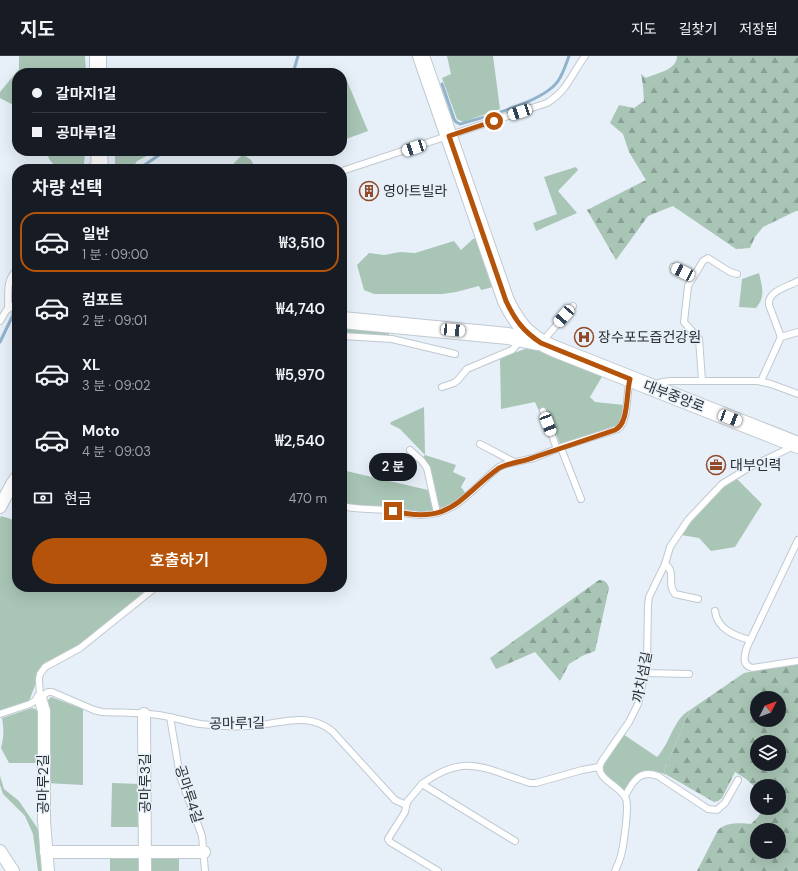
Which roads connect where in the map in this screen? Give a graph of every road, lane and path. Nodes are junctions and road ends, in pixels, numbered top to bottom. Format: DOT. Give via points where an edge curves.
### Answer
graph roads {
  1 [pos="98,56"];
  2 [pos="421,56"];
  3 [pos="585,56"];
  4 [pos="98,68"];
  5 [pos="449,136"];
  6 [pos="347,169"];
  7 [pos="673,267"];
  8 [pos="737,274"];
  9 [pos="12,276"];
  10 [pos="692,277"];
  11 [pos="798,281"];
  12 [pos="12,306"];
  13 [pos="573,306"];
  14 [pos="9,308"];
  15 [pos="0,321"];
  16 [pos="347,321"];
  17 [pos="393,332"];
  18 [pos="798,332"];
  19 [pos="516,333"];
  20 [pos="347,336"];
  21 [pos="781,337"];
  22 [pos="541,343"];
  23 [pos="455,354"];
  24 [pos="630,379"];
  25 [pos="702,380"];
  26 [pos="761,381"];
  27 [pos="442,387"];
  28 [pos="649,387"];
  29 [pos="798,394"];
  30 [pos="543,411"];
  31 [pos="480,444"];
  32 [pos="798,445"];
  33 [pos="559,448"];
  34 [pos="410,450"];
  35 [pos="514,462"];
  36 [pos="12,488"];
  37 [pos="581,499"];
  38 [pos="0,507"];
  39 [pos="347,507"];
  40 [pos="437,513"];
  41 [pos="798,540"];
  42 [pos="665,564"];
  43 [pos="150,592"];
  44 [pos="698,599"];
  45 [pos="715,611"];
  46 [pos="750,640"];
  47 [pos="798,661"];
  48 [pos="645,673"];
  49 [pos="689,674"];
  50 [pos="40,698"];
  51 [pos="0,714"];
  52 [pos="144,714"];
  53 [pos="170,717"];
  54 [pos="599,767"];
  55 [pos="738,780"];
  56 [pos="422,784"];
  57 [pos="625,796"];
  58 [pos="406,805"];
  59 [pos="515,841"];
  60 [pos="0,851"];
  61 [pos="46,852"];
  62 [pos="145,852"];
  63 [pos="204,852"];
  64 [pos="13,871"];
  65 [pos="48,871"];
  66 [pos="145,871"];
  67 [pos="205,871"];
  68 [pos="438,871"];
  69 [pos="615,871"];
  1 -- 4 [label="street"];
  2 -- 5 [label="street, 대부중앙로"];
  3 -- 5 [label="lane" via="565,89 547,103"];
  5 -- 6 [label="lane"];
  5 -- 19 [label="street, 대부중앙로"];
  7 -- 10 [label="lane"];
  8 -- 10 [label="lane" via="708,258"];
  9 -- 14 [label="lane" via="8,289"];
  10 -- 25 [label="lane" via="686,291 684,322 699,339"];
  11 -- 21 [label="lane" via="774,294 769,300"];
  12 -- 14 [label="lane"];
  13 -- 22 [label="lane"];
  14 -- 15 [label="lane"];
  16 -- 17 [label="street"];
  17 -- 19 [label="street"];
  17 -- 20 [label="lane"];
  17 -- 23 [label="lane"];
  18 -- 21 [label="lane"];
  19 -- 22 [label="street, 대부중앙로" via="530,335"];
  19 -- 27 [label="lane" via="518,345 512,350 466,369 454,383"];
  21 -- 26 [label="lane"];
  22 -- 24 [label="street, 대부중앙로"];
  24 -- 28 [label="street, 대부중앙로"];
  24 -- 33 [label="lane" via="624,418 620,427"];
  25 -- 26 [label="lane"];
  25 -- 28 [label="lane" via="662,382"];
  26 -- 29 [label="lane"];
  28 -- 32 [label="street, 대부중앙로"];
  30 -- 33 [label="lane"];
  31 -- 35 [label="lane"];
  32 -- 42 [label="lane, 까치섬길" via="744,470 722,484 688,520 670,546"];
  33 -- 35 [label="lane" via="534,458"];
  33 -- 37 [label="lane"];
  34 -- 40 [label="lane" via="427,468"];
  35 -- 40 [label="lane" via="499,468 453,507"];
  36 -- 38 [label="street"];
  39 -- 40 [label="lane" via="384,509 409,514"];
  41 -- 46 [label="lane"];
  42 -- 44 [label="lane" via="671,572 670,585 675,594"];
  42 -- 48 [label="lane, 까치섬길" via="649,597"];
  43 -- 50 [label="lane" via="80,648 45,667 39,679"];
  45 -- 46 [label="lane" via="725,629"];
  46 -- 47 [label="lane" via="744,659 748,667"];
  48 -- 49 [label="lane"];
  48 -- 54 [label="lane, 까치섬길" via="634,713"];
  50 -- 51 [label="lane, 공마루1길"];
  50 -- 52 [label="lane, 공마루1길" via="52,692 102,712"];
  50 -- 61 [label="street, 공마루2길" via="44,711 43,786"];
  52 -- 53 [label="lane, 공마루1길"];
  52 -- 62 [label="street, 공마루3길"];
  53 -- 58 [label="lane, 공마루1길" via="200,724 229,726 250,726 296,719 312,720 332,731 395,800"];
  53 -- 63 [label="lane, 공마루4길" via="180,776 200,830"];
  54 -- 56 [label="lane" via="530,783 487,769 469,765 457,766"];
  54 -- 57 [label="lane" via="603,777"];
  55 -- 57 [label="lane" via="725,803 717,810 708,809 653,774 638,777"];
  56 -- 58 [label="lane"];
  56 -- 59 [label="lane"];
  57 -- 69 [label="lane" via="627,806 624,841"];
  58 -- 68 [label="lane" via="405,812 388,839"];
  60 -- 64 [label="street"];
  61 -- 62 [label="street"];
  61 -- 65 [label="street, 공마루2길"];
  62 -- 63 [label="street"];
  62 -- 66 [label="street, 공마루3길"];
  63 -- 67 [label="lane, 공마루4길"];
}
